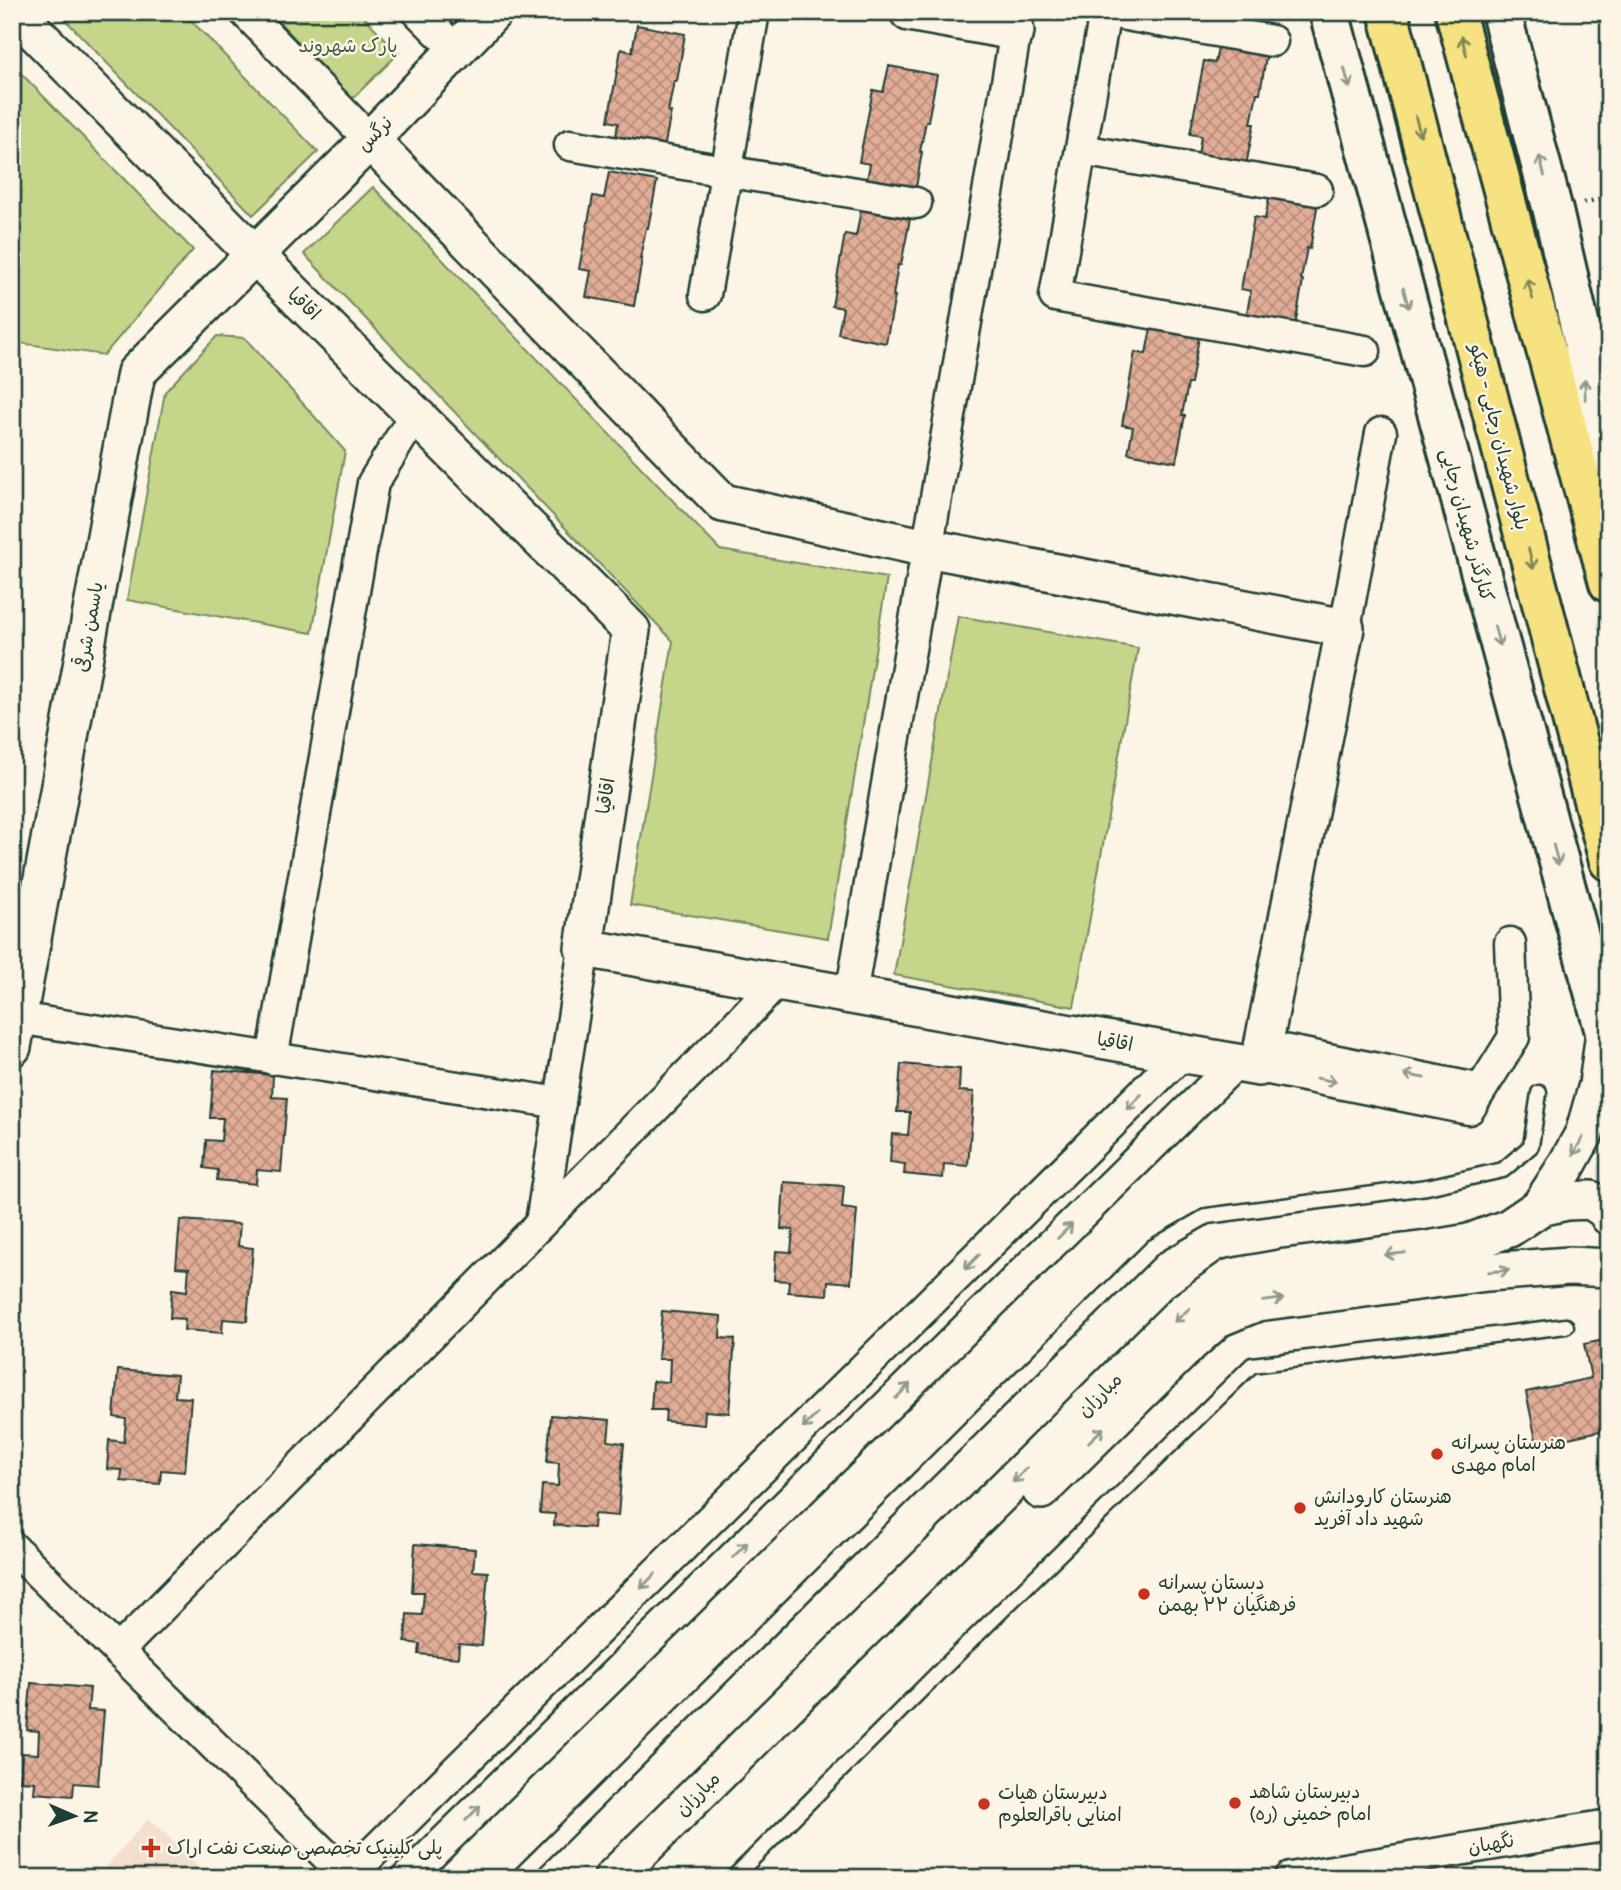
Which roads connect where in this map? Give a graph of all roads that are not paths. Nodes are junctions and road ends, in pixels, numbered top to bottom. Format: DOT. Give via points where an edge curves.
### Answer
graph roads {
  1 [pos="15,12"];
  2 [pos="245,12"];
  3 [pos="418,12"];
  4 [pos="493,12"];
  5 [pos="754,12"];
  6 [pos="909,12"];
  7 [pos="1107,12"];
  8 [pos="1329,12"];
  9 [pos="1388,12"];
  10 [pos="1455,12"];
  11 [pos="1501,12"];
  12 [pos="1017,22"];
  13 [pos="1272,41"];
  14 [pos="456,50"];
  15 [pos="370,140"];
  16 [pos="570,145"];
  17 [pos="1081,150"];
  18 [pos="726,171"];
  19 [pos="1317,190"];
  20 [pos="916,203"];
  21 [pos="255,255"];
  22 [pos="705,295"];
  23 [pos="1597,341"];
  24 [pos="1365,351"];
  25 [pos="415,415"];
  26 [pos="1381,433"];
  27 [pos="1598,504"];
  28 [pos="927,548"];
  29 [pos="1609,583"];
  30 [pos="1345,628"];
  31 [pos="1609,861"];
  32 [pos="1510,943"];
  33 [pos="584,948"];
  34 [pos="777,982"];
  35 [pos="851,995"];
  36 [pos="15,1033"];
  37 [pos="1607,1035"];
  38 [pos="1182,1054"];
  39 [pos="272,1059"];
  40 [pos="1253,1059"];
  41 [pos="1539,1093"];
  42 [pos="559,1104"];
  43 [pos="1540,1207"];
  44 [pos="1609,1216"];
  45 [pos="541,1223"];
  46 [pos="1609,1236"];
  47 [pos="1570,1266"];
  48 [pos="1609,1268"];
  49 [pos="1566,1326"];
  50 [pos="12,1547"];
  51 [pos="118,1651"];
  52 [pos="1609,1825"];
  53 [pos="349,1877"];
  54 [pos="407,1878"];
  55 [pos="518,1878"];
  56 [pos="613,1878"];
  57 [pos="645,1878"];
  58 [pos="733,1878"];
  59 [pos="1290,1878"];
  1 -- 21 [label="street, اقاقیا"];
  2 -- 15 [label="street"];
  3 -- 14 [label="street"];
  4 -- 14 [label="street, نرگس"];
  5 -- 18 [label="street"];
  6 -- 12 [label="street"];
  7 -- 13 [label="street"];
  7 -- 17 [label="street"];
  8 -- 37 [label="main road, کنارگذر شهیدان رجایی, one-way"];
  9 -- 31 [label="main road, بلوار شهیدان رجایی - هپکو, one-way"];
  27 -- 10 [label="main road, one-way"];
  23 -- 11 [label="main road, one-way"];
  12 -- 28 [label="street"];
  14 -- 15 [label="street, نرگس"];
  15 -- 21 [label="street, نرگس"];
  15 -- 28 [label="street" via="723,503"];
  16 -- 18 [label="street"];
  17 -- 19 [label="street"];
  17 -- 24 [label="street" via="1055,296"];
  18 -- 20 [label="street"];
  18 -- 22 [label="street"];
  21 -- 25 [label="street, اقاقیا"];
  21 -- 36 [label="street, یاسمن شرقی" via="136,373 28,932"];
  27 -- 23 [label="main road, one-way"];
  25 -- 33 [label="street, اقاقیا" via="631,630"];
  25 -- 39 [label="street" via="373,483"];
  26 -- 30 [label="street"];
  27 -- 29 [label="main road"];
  28 -- 30 [label="street"];
  28 -- 35 [label="street"];
  30 -- 40 [label="street"];
  32 -- 40 [label="street" via="1514,1037 1475,1099"];
  33 -- 34 [label="street, اقاقیا"];
  33 -- 42 [label="street"];
  34 -- 35 [label="street, اقاقیا"];
  34 -- 45 [label="street"];
  35 -- 38 [label="street, اقاقیا"];
  36 -- 39 [label="street"];
  37 -- 43 [label="street, مبارزان, one-way" via="1584,1133"];
  38 -- 40 [label="street, اقاقیا"];
  38 -- 53 [label="street, one-way"];
  39 -- 42 [label="street"];
  54 -- 40 [label="street, one-way"];
  41 -- 55 [label="lane" via="1531,1146 1503,1170 1427,1187 1207,1216 1153,1247"];
  42 -- 45 [label="street"];
  43 -- 44 [label="street" via="1591,1200"];
  43 -- 56 [label="street, مبارزان, one-way" via="1509,1228 1469,1243 1231,1278 1185,1311"];
  45 -- 51 [label="street"];
  46 -- 47 [label="street" via="1596,1253"];
  47 -- 48 [label="street, مبارزان"];
  57 -- 47 [label="street, مبارزان, one-way" via="1218,1318 1257,1302 1487,1272"];
  49 -- 58 [label="lane" via="1252,1365"];
  50 -- 51 [label="street"];
  51 -- 53 [label="street"];
  52 -- 59 [label="street, نگهبان"];
}
